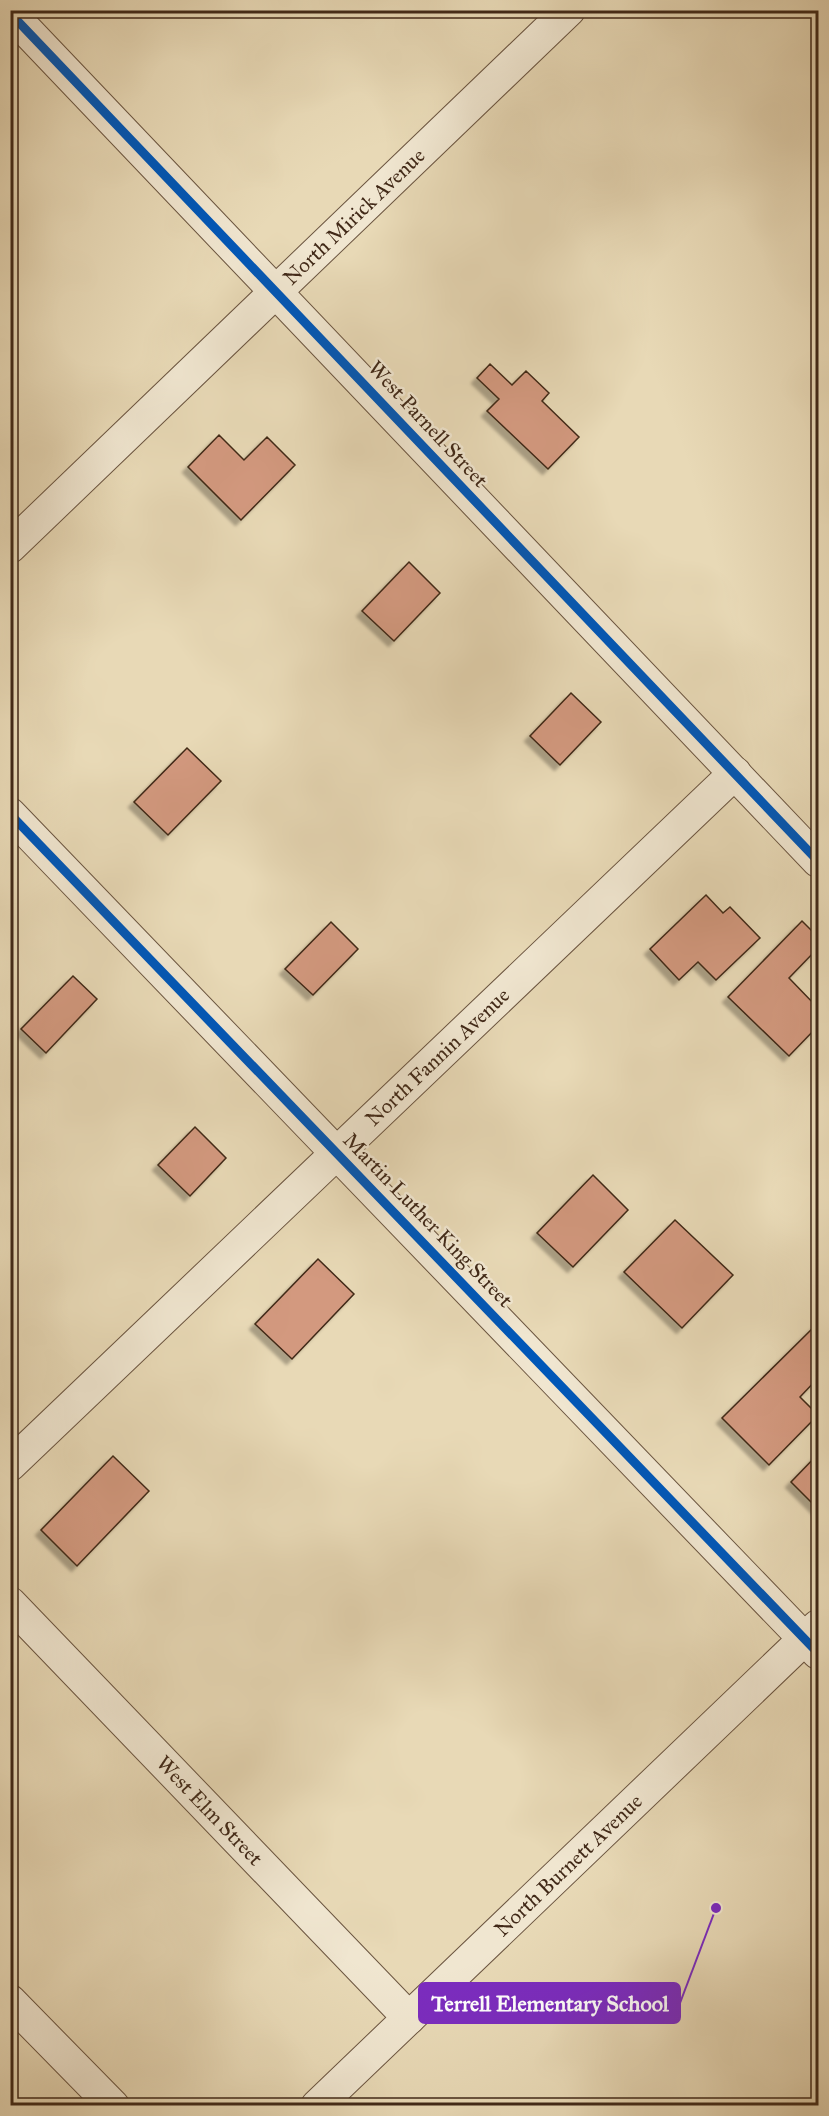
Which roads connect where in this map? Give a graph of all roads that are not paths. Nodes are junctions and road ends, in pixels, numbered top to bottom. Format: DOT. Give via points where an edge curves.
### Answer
graph roads {
  1 [pos="569,10"];
  2 [pos="10,13"];
  3 [pos="277,291"];
  4 [pos="10,546"];
  5 [pos="735,773"];
  6 [pos="10,814"];
  7 [pos="819,861"];
  8 [pos="338,1152"];
  9 [pos="10,1465"];
  10 [pos="10,1603"];
  11 [pos="814,1639"];
  12 [pos="10,2001"];
  13 [pos="409,2018"];
  14 [pos="113,2106"];
  15 [pos="317,2106"];
  1 -- 3 [label="street, North Mirick Avenue"];
  2 -- 3 [label="street, West Parnell Street"];
  3 -- 4 [label="street, North Mirick Avenue"];
  3 -- 5 [label="street, West Parnell Street"];
  5 -- 7 [label="street, West Parnell Street"];
  5 -- 8 [label="street, North Fannin Avenue"];
  6 -- 8 [label="street, Martin Luther King Street"];
  8 -- 9 [label="street, North Fannin Avenue"];
  8 -- 11 [label="street, Martin Luther King Street"];
  10 -- 13 [label="street, West Elm Street"];
  11 -- 13 [label="street, North Burnett Avenue"];
  12 -- 14 [label="street"];
  13 -- 15 [label="street, North Burnett Avenue"];
}
